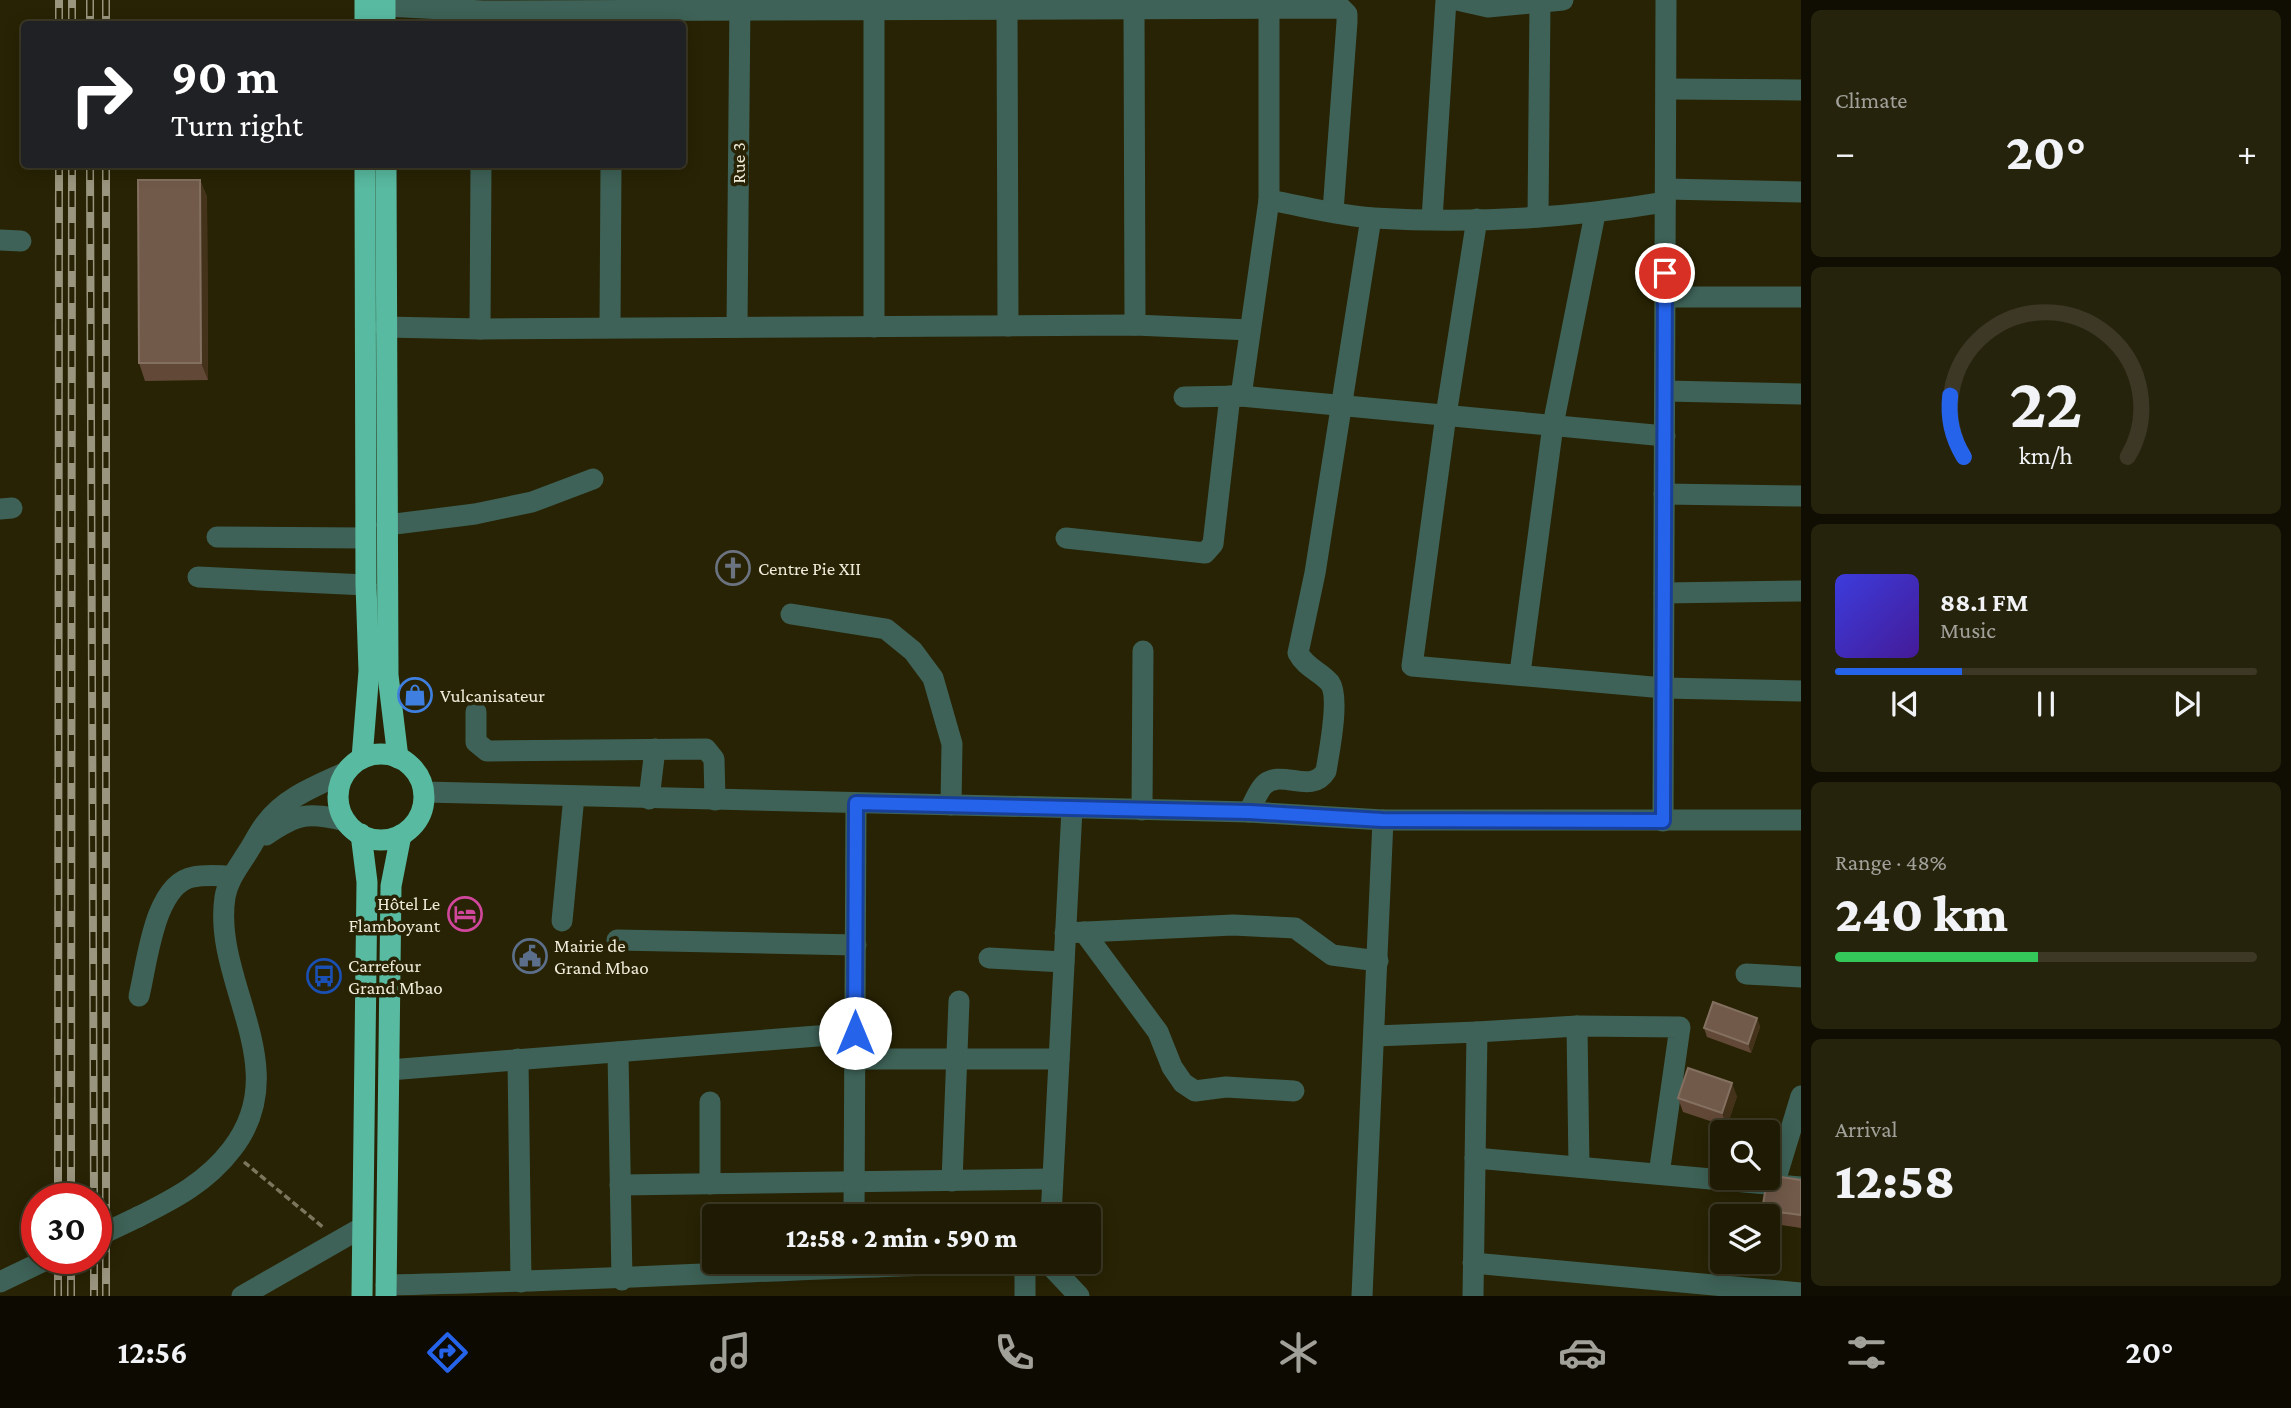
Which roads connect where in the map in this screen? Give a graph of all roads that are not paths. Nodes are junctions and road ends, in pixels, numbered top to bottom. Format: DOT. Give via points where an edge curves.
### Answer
graph roads {
  1 [pos="1446,0"];
  2 [pos="1457,0"];
  3 [pos="1563,0"];
  4 [pos="1666,0"];
  5 [pos="1541,2"];
  6 [pos="739,5"];
  7 [pos="1007,5"];
  8 [pos="1269,5"];
  9 [pos="874,6"];
  10 [pos="380,8"];
  11 [pos="1134,9"];
  12 [pos="483,12"];
  13 [pos="611,17"];
  14 [pos="368,21"];
  15 [pos="1666,89"];
  16 [pos="1801,90"];
  17 [pos="365,168"];
  18 [pos="386,168"];
  19 [pos="481,168"];
  20 [pos="611,168"];
  21 [pos="1801,191"];
  22 [pos="1665,195"];
  23 [pos="1269,200"];
  24 [pos="1333,211"];
  25 [pos="1595,214"];
  26 [pos="1538,217"];
  27 [pos="1371,218"];
  28 [pos="1432,219"];
  29 [pos="1477,219"];
  30 [pos="1665,297"];
  31 [pos="1801,297"];
  32 [pos="1135,325"];
  33 [pos="1007,326"];
  34 [pos="385,327"];
  35 [pos="610,327"];
  36 [pos="737,327"];
  37 [pos="874,327"];
  38 [pos="480,329"];
  39 [pos="1250,330"];
  40 [pos="1665,391"];
  41 [pos="1801,394"];
  42 [pos="1236,396"];
  43 [pos="1184,397"];
  44 [pos="1340,405"];
  45 [pos="1446,415"];
  46 [pos="1553,425"];
  47 [pos="1665,436"];
  48 [pos="593,479"];
  49 [pos="1664,494"];
  50 [pos="1801,496"];
  51 [pos="387,525"];
  52 [pos="217,537"];
  53 [pos="365,538"];
  54 [pos="1066,538"];
  55 [pos="198,577"];
  56 [pos="366,585"];
  57 [pos="1801,591"];
  58 [pos="1664,593"];
  59 [pos="791,614"];
  60 [pos="1143,651"];
  61 [pos="1520,673"];
  62 [pos="1664,688"];
  63 [pos="1801,691"];
  64 [pos="476,712"];
  65 [pos="655,749"];
  66 [pos="398,758"];
  67 [pos="354,765"];
  68 [pos="424,792"];
  69 [pos="574,796"];
  70 [pos="649,799"];
  71 [pos="715,800"];
  72 [pos="856,803"];
  73 [pos="951,805"];
  74 [pos="1072,809"];
  75 [pos="1142,810"];
  76 [pos="1249,812"];
  77 [pos="1382,820"];
  78 [pos="1801,820"];
  79 [pos="1663,821"];
  80 [pos="353,828"];
  81 [pos="401,835"];
  82 [pos="255,842"];
  83 [pos="232,876"];
  84 [pos="562,921"];
  85 [pos="1075,933"];
  86 [pos="617,940"];
  87 [pos="856,945"];
  88 [pos="989,958"];
  89 [pos="1378,961"];
  90 [pos="1064,962"];
  91 [pos="1746,974"];
  92 [pos="1801,977"];
  93 [pos="139,996"];
  94 [pos="959,1001"];
  95 [pos="1577,1026"];
  96 [pos="1478,1032"];
  97 [pos="855,1033"];
  98 [pos="1375,1036"];
  99 [pos="618,1052"];
  100 [pos="518,1059"];
  101 [pos="855,1059"];
  102 [pos="957,1059"];
  103 [pos="1059,1059"];
  104 [pos="389,1070"];
  105 [pos="1294,1091"];
  106 [pos="1801,1096"];
  107 [pos="710,1102"];
  108 [pos="1475,1158"];
  109 [pos="1780,1163"];
  110 [pos="1579,1167"];
  111 [pos="1659,1174"];
  112 [pos="1052,1179"];
  113 [pos="1710,1179"];
  114 [pos="952,1181"];
  115 [pos="854,1183"];
  116 [pos="710,1184"];
  117 [pos="620,1185"];
  118 [pos="1780,1186"];
  119 [pos="1801,1187"];
  120 [pos="854,1204"];
  121 [pos="1051,1204"];
  122 [pos="361,1228"];
  123 [pos="112,1229"];
  124 [pos="1473,1262"];
  125 [pos="21,1272"];
  126 [pos="744,1274"];
  127 [pos="1025,1274"];
  128 [pos="1059,1274"];
  129 [pos="3,1280"];
  130 [pos="635,1285"];
  131 [pos="532,1287"];
  132 [pos="386,1290"];
  133 [pos="1801,1293"];
  134 [pos="242,1296"];
  135 [pos="362,1296"];
  136 [pos="744,1296"];
  137 [pos="1025,1296"];
  138 [pos="1079,1296"];
  139 [pos="1362,1296"];
  140 [pos="1473,1296"];
  1 -- 28 [label="street"];
  2 -- 5 [label="street" via="1488,7"];
  3 -- 5 [label="street"];
  4 -- 15 [label="street"];
  5 -- 26 [label="street"];
  6 -- 9 [label="street"];
  6 -- 13 [label="street"];
  6 -- 36 [label="street, Rue 3"];
  7 -- 9 [label="street"];
  7 -- 11 [label="street"];
  7 -- 33 [label="street"];
  8 -- 11 [label="street"];
  8 -- 23 [label="street"];
  8 -- 24 [label="street" via="1340,8 1347,14"];
  9 -- 37 [label="street"];
  10 -- 12 [label="street"];
  10 -- 14 [label="highway"];
  11 -- 32 [label="street"];
  12 -- 13 [label="street"];
  15 -- 16 [label="street"];
  15 -- 22 [label="street"];
  17 -- 53 [label="highway"];
  18 -- 34 [label="highway"];
  19 -- 38 [label="street"];
  20 -- 35 [label="street"];
  21 -- 22 [label="street"];
  22 -- 25 [label="street"];
  22 -- 30 [label="street"];
  23 -- 24 [label="street"];
  23 -- 39 [label="street"];
  24 -- 27 [label="street"];
  25 -- 26 [label="street"];
  25 -- 46 [label="street"];
  26 -- 29 [label="street"];
  27 -- 28 [label="street"];
  27 -- 44 [label="street"];
  28 -- 29 [label="street"];
  29 -- 45 [label="street"];
  30 -- 31 [label="street"];
  30 -- 40 [label="street"];
  32 -- 33 [label="street"];
  32 -- 39 [label="street"];
  33 -- 37 [label="street"];
  34 -- 38 [label="street"];
  34 -- 51 [label="highway"];
  35 -- 36 [label="street"];
  35 -- 38 [label="street"];
  36 -- 37 [label="street"];
  39 -- 42 [label="street"];
  40 -- 41 [label="street"];
  40 -- 47 [label="street"];
  42 -- 43 [label="street"];
  42 -- 44 [label="street"];
  42 -- 54 [label="street" via="1210,549 1205,553"];
  44 -- 45 [label="street"];
  44 -- 76 [label="street" via="1298,653 1304,665 1330,683 1335,697 1326,771 1311,783 1273,780 1264,786"];
  45 -- 46 [label="street"];
  45 -- 61 [label="street" via="1412,666"];
  46 -- 47 [label="street"];
  46 -- 61 [label="street"];
  47 -- 49 [label="street"];
  48 -- 51 [label="street" via="532,502"];
  49 -- 50 [label="street"];
  49 -- 58 [label="street"];
  51 -- 66 [label="highway" via="388,675"];
  52 -- 53 [label="street"];
  53 -- 56 [label="highway"];
  55 -- 56 [label="street"];
  56 -- 67 [label="highway" via="369,671"];
  57 -- 58 [label="street"];
  58 -- 62 [label="street"];
  59 -- 73 [label="street" via="886,629 913,651 933,678 952,744"];
  60 -- 75 [label="street"];
  61 -- 62 [label="street"];
  62 -- 63 [label="street"];
  62 -- 79 [label="street"];
  64 -- 65 [label="street" via="477,742 487,751"];
  65 -- 70 [label="street"];
  65 -- 71 [label="street" via="706,749 714,759"];
  66 -- 67 [label="highway" via="382,754"];
  66 -- 68 [label="highway" via="417,773"];
  67 -- 80 [label="highway" via="339,796"];
  67 -- 82 [label="street" via="283,806 266,822"];
  68 -- 69 [label="street"];
  68 -- 81 [label="highway" via="416,822"];
  69 -- 70 [label="street"];
  69 -- 84 [label="street"];
  70 -- 71 [label="street"];
  71 -- 72 [label="street"];
  72 -- 73 [label="street"];
  72 -- 87 [label="street"];
  73 -- 74 [label="street"];
  74 -- 75 [label="street"];
  74 -- 85 [label="street"];
  75 -- 76 [label="street"];
  76 -- 77 [label="street"];
  77 -- 79 [label="street"];
  77 -- 89 [label="street"];
  78 -- 79 [label="street"];
  80 -- 81 [label="highway" via="381,840"];
  80 -- 82 [label="street" via="315,814 298,815"];
  80 -- 122 [label="highway" via="367,882"];
  81 -- 104 [label="highway" via="391,886"];
  82 -- 83 [label="street"];
  83 -- 93 [label="street" via="192,877 172,888 161,906"];
  83 -- 123 [label="street, bridge" via="226,896 226,947 256,1057 249,1118 231,1151 209,1175 186,1192"];
  85 -- 89 [label="street" via="1233,925 1295,928 1332,955"];
  85 -- 90 [label="street"];
  85 -- 105 [label="street" via="1158,1032 1183,1083 1195,1091 1226,1087"];
  86 -- 87 [label="street"];
  87 -- 97 [label="street"];
  88 -- 90 [label="street"];
  89 -- 98 [label="street"];
  90 -- 103 [label="street"];
  91 -- 92 [label="street"];
  94 -- 102 [label="street"];
  95 -- 96 [label="street"];
  95 -- 110 [label="street"];
  95 -- 111 [label="street" via="1679,1027"];
  96 -- 98 [label="street"];
  96 -- 108 [label="street"];
  97 -- 99 [label="street"];
  97 -- 101 [label="street"];
  98 -- 139 [label="street"];
  99 -- 100 [label="street"];
  99 -- 117 [label="street"];
  100 -- 104 [label="street"];
  100 -- 131 [label="street"];
  101 -- 102 [label="street"];
  101 -- 115 [label="street"];
  102 -- 103 [label="street"];
  102 -- 114 [label="street"];
  103 -- 112 [label="street"];
  104 -- 132 [label="highway"];
  106 -- 109 [label="street"];
  107 -- 116 [label="street"];
  108 -- 110 [label="street"];
  108 -- 124 [label="street"];
  110 -- 111 [label="street"];
  111 -- 113 [label="street"];
  112 -- 114 [label="street"];
  112 -- 121 [label="street"];
  114 -- 115 [label="street"];
  115 -- 116 [label="street"];
  115 -- 120 [label="street"];
  116 -- 117 [label="street"];
  117 -- 130 [label="street"];
  118 -- 119 [label="street"];
  122 -- 134 [label="street"];
  122 -- 135 [label="highway"];
  124 -- 133 [label="street"];
  124 -- 140 [label="street"];
  125 -- 129 [label="street"];
  126 -- 130 [label="street"];
  126 -- 136 [label="street"];
  127 -- 137 [label="street"];
  128 -- 138 [label="street"];
  130 -- 131 [label="street"];
  131 -- 132 [label="street"];
}
